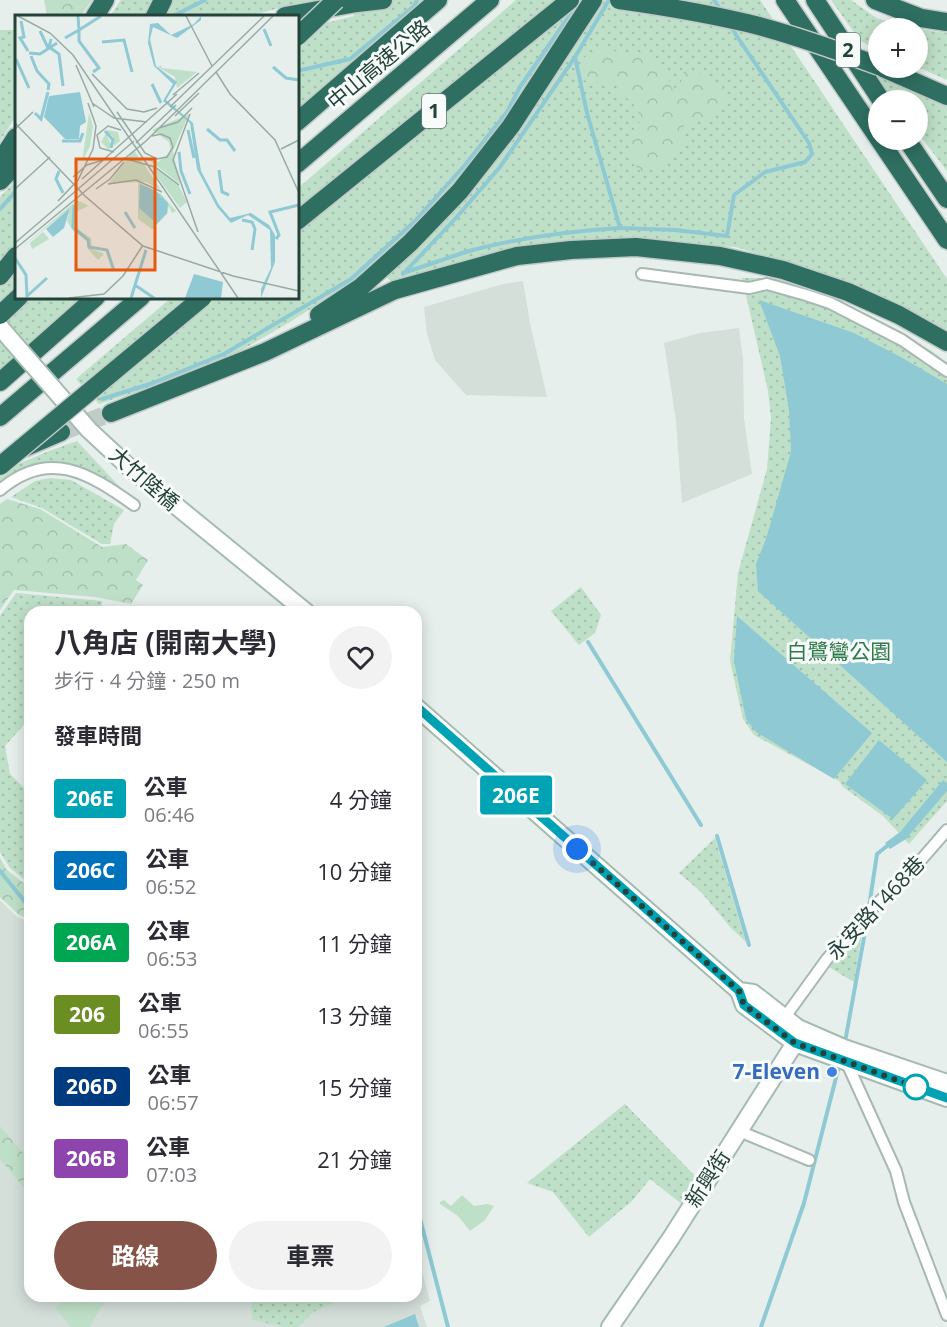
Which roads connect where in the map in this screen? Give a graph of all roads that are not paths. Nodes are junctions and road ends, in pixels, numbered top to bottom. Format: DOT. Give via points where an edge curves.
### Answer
graph roads {
  1 [pos="105,0"];
  2 [pos="163,0"];
  3 [pos="336,0"];
  4 [pos="383,0"];
  5 [pos="438,0"];
  6 [pos="490,0"];
  7 [pos="570,0"];
  8 [pos="593,0"];
  9 [pos="619,0"];
  10 [pos="785,0"];
  11 [pos="815,0"];
  12 [pos="875,0"];
  13 [pos="96,15"];
  14 [pos="156,15"];
  15 [pos="291,15"];
  16 [pos="947,22"];
  17 [pos="298,36"];
  18 [pos="868,62"];
  19 [pos="906,78"];
  20 [pos="874,90"];
  21 [pos="947,96"];
  22 [pos="298,122"];
  23 [pos="15,139"];
  24 [pos="914,150"];
  25 [pos="0,162"];
  26 [pos="298,164"];
  27 [pos="15,165"];
  28 [pos="0,181"];
  29 [pos="947,199"];
  30 [pos="298,220"];
  31 [pos="947,240"];
  32 [pos="15,257"];
  33 [pos="642,274"];
  34 [pos="0,276"];
  35 [pos="19,298"];
  36 [pos="95,298"];
  37 [pos="140,298"];
  38 [pos="202,298"];
  39 [pos="0,315"];
  40 [pos="0,327"];
  41 [pos="947,342"];
  42 [pos="235,364"];
  43 [pos="947,371"];
  44 [pos="0,382"];
  45 [pos="111,413"];
  46 [pos="0,417"];
  47 [pos="61,432"];
  48 [pos="0,459"];
  49 [pos="0,466"];
  50 [pos="0,490"];
  51 [pos="134,506"];
  52 [pos="299,606"];
  53 [pos="422,711"];
  54 [pos="947,830"];
  55 [pos="746,992"];
  56 [pos="793,1029"];
  57 [pos="845,1055"];
  58 [pos="947,1083"];
  59 [pos="947,1098"];
  60 [pos="739,1131"];
  61 [pos="809,1160"];
  62 [pos="947,1315"];
  63 [pos="610,1327"];
  1 -- 13 [label="highway"];
  2 -- 14 [label="highway"];
  3 -- 17 [label="highway, bridge"];
  4 -- 15 [label="highway"];
  5 -- 22 [label="highway, 中山高速公路"];
  6 -- 26 [label="highway, 中山高速公路 / 1"];
  7 -- 30 [label="highway, 1"];
  8 -- 42 [label="highway" via="511,126 460,191 410,243 361,287"];
  9 -- 18 [label="highway, bridge" via="748,23"];
  10 -- 31 [label="highway, 2"];
  11 -- 20 [label="highway, 2"];
  12 -- 16 [label="highway" via="921,18"];
  19 -- 21 [label="highway"];
  23 -- 25 [label="highway"];
  24 -- 29 [label="highway"];
  27 -- 28 [label="highway"];
  32 -- 34 [label="highway"];
  33 -- 43 [label="street" via="749,288 767,284 806,295 902,340"];
  35 -- 39 [label="highway"];
  36 -- 44 [label="highway"];
  37 -- 46 [label="highway"];
  38 -- 49 [label="highway, bridge"];
  40 -- 52 [label="main road, 大竹陸橋, bridge" via="90,430 131,469"];
  41 -- 42 [label="highway" via="848,292 783,270 720,256 636,247 571,249 517,255 395,290"];
  42 -- 45 [label="highway"];
  47 -- 48 [label="highway"];
  50 -- 51 [label="street" via="35,469 65,467 105,485"];
  53 -- 55 [label="main road"];
  54 -- 56 [label="street, 永安路1468巷" via="827,959"];
  55 -- 56 [label="main road"];
  55 -- 56 [label="main road" via="744,1005"];
  56 -- 57 [label="main road"];
  56 -- 60 [label="main road, 新興街"];
  57 -- 58 [label="main road"];
  57 -- 59 [label="main road"];
  57 -- 62 [label="street" via="896,1171"];
  60 -- 61 [label="street"];
  60 -- 63 [label="main road, 新興街"];
}
